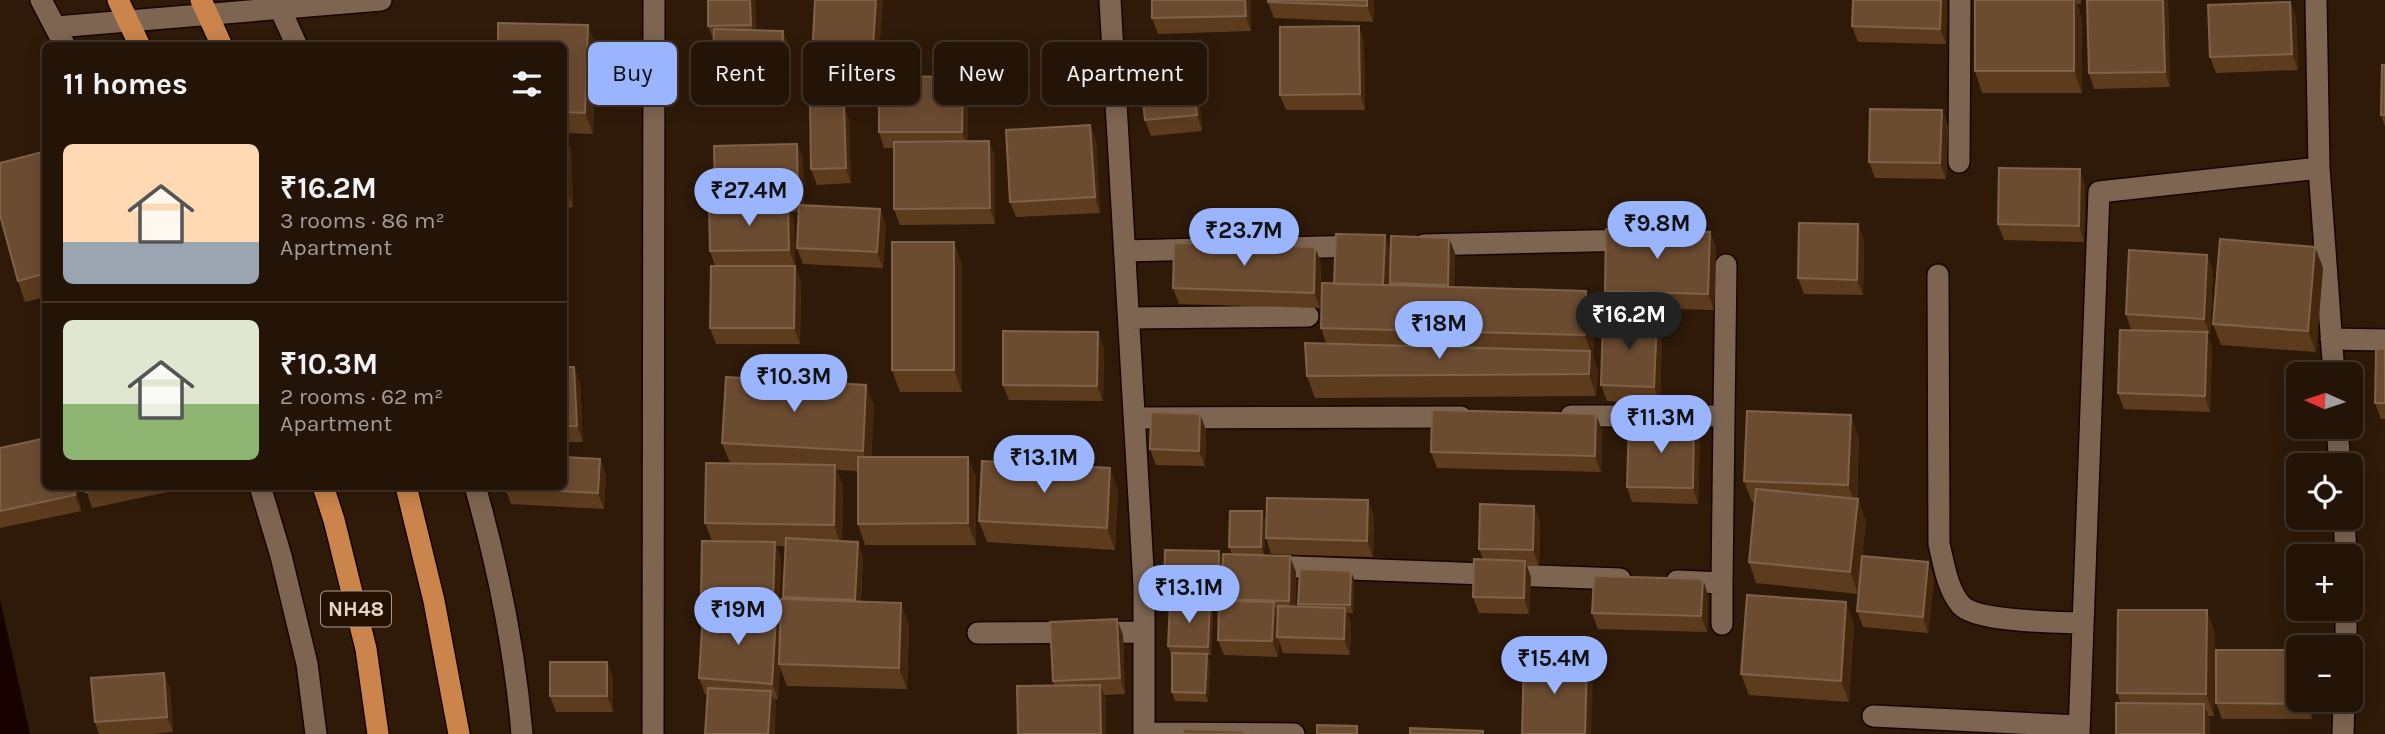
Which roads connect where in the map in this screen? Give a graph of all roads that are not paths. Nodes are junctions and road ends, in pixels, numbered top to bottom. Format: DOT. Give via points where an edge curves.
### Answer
graph roads {
  1 [pos="41,0"];
  2 [pos="118,0"];
  3 [pos="381,0"];
  4 [pos="654,0"];
  5 [pos="1110,0"];
  6 [pos="1960,0"];
  7 [pos="2316,0"];
  8 [pos="278,4"];
  9 [pos="204,7"];
  10 [pos="127,20"];
  11 [pos="60,36"];
  12 [pos="138,42"];
  13 [pos="220,42"];
  14 [pos="295,42"];
  15 [pos="1959,162"];
  16 [pos="2319,168"];
  17 [pos="1652,240"];
  18 [pos="1263,248"];
  19 [pos="1222,249"];
  20 [pos="1125,251"];
  21 [pos="1726,265"];
  22 [pos="1938,275"];
  23 [pos="1308,316"];
  24 [pos="1129,318"];
  25 [pos="2331,339"];
  26 [pos="2385,340"];
  27 [pos="2333,362"];
  28 [pos="1546,416"];
  29 [pos="1724,416"];
  30 [pos="1477,417"];
  31 [pos="1135,418"];
  32 [pos="261,490"];
  33 [pos="324,490"];
  34 [pos="407,490"];
  35 [pos="476,490"];
  36 [pos="1253,566"];
  37 [pos="1722,583"];
  38 [pos="2082,623"];
  39 [pos="1722,624"];
  40 [pos="1144,632"];
  41 [pos="978,633"];
  42 [pos="2344,712"];
  43 [pos="1873,716"];
  44 [pos="2079,730"];
  45 [pos="316,734"];
  46 [pos="378,734"];
  47 [pos="459,734"];
  48 [pos="522,734"];
  49 [pos="653,734"];
  50 [pos="1144,734"];
  51 [pos="1294,734"];
  52 [pos="2343,734"];
  1 -- 11 [label="street"];
  2 -- 10 [label="highway"];
  3 -- 8 [label="street"];
  4 -- 49 [label="street"];
  5 -- 20 [label="street"];
  6 -- 15 [label="street"];
  7 -- 16 [label="street"];
  8 -- 9 [label="street"];
  8 -- 14 [label="street"];
  9 -- 10 [label="street"];
  9 -- 13 [label="highway"];
  10 -- 11 [label="street"];
  10 -- 12 [label="highway"];
  16 -- 25 [label="street"];
  16 -- 38 [label="street" via="2099,192"];
  17 -- 18 [label="street"];
  19 -- 20 [label="street"];
  20 -- 24 [label="street"];
  21 -- 29 [label="street"];
  22 -- 38 [label="street" via="1939,544 1948,580 1962,607 1983,617"];
  23 -- 24 [label="street"];
  24 -- 31 [label="street"];
  25 -- 26 [label="street"];
  25 -- 27 [label="street"];
  28 -- 29 [label="street"];
  29 -- 37 [label="street"];
  30 -- 31 [label="street"];
  31 -- 40 [label="street" via="1150,562"];
  32 -- 45 [label="street" via="307,664"];
  33 -- 46 [label="highway, NH48" via="366,649"];
  34 -- 47 [label="highway"];
  35 -- 48 [label="street" via="502,599"];
  36 -- 37 [label="street"];
  37 -- 39 [label="street"];
  38 -- 44 [label="street"];
  40 -- 41 [label="street"];
  40 -- 50 [label="street"];
  42 -- 52 [label="street"];
  43 -- 44 [label="street"];
  50 -- 51 [label="street"];
}
